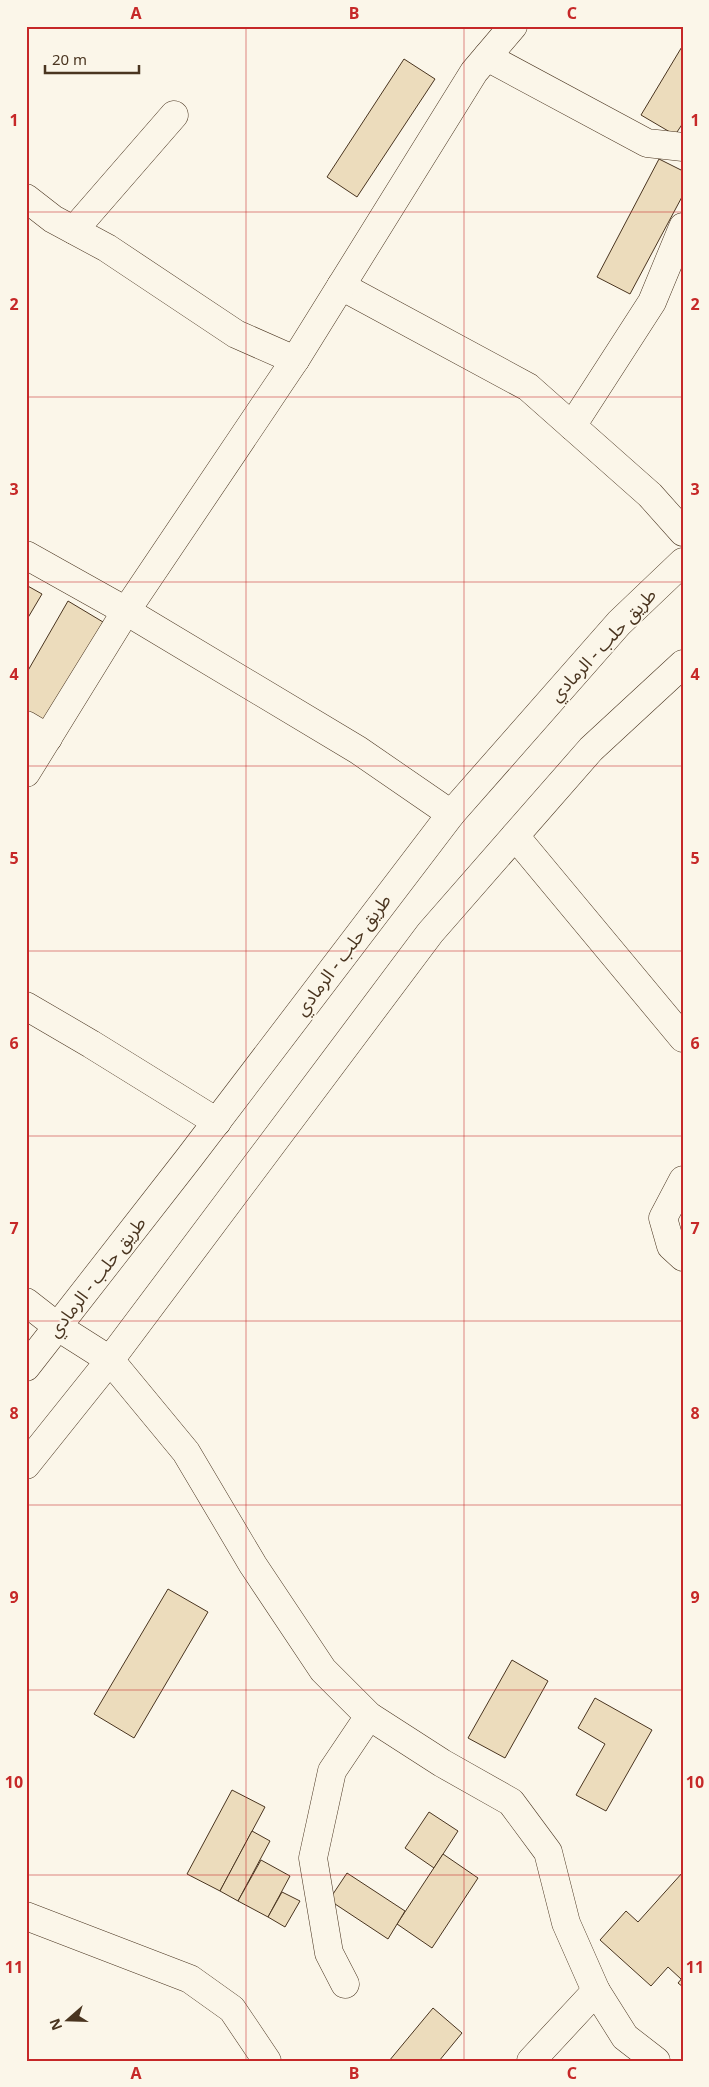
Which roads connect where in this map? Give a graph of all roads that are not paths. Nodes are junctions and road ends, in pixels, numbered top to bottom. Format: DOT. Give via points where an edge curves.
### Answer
graph roads {
  1 [pos="513,26"];
  2 [pos="487,57"];
  3 [pos="174,115"];
  4 [pos="683,147"];
  5 [pos="26,198"];
  6 [pos="683,226"];
  7 [pos="74,230"];
  8 [pos="341,286"];
  9 [pos="295,360"];
  10 [pos="572,426"];
  11 [pos="683,532"];
  12 [pos="26,555"];
  13 [pos="683,562"];
  14 [pos="126,611"];
  15 [pos="683,664"];
  16 [pos="37,732"];
  17 [pos="26,773"];
  18 [pos="451,814"];
  19 [pos="515,836"];
  20 [pos="26,1006"];
  21 [pos="683,1038"];
  22 [pos="217,1122"];
  23 [pos="683,1180"];
  24 [pos="683,1257"];
  25 [pos="26,1302"];
  26 [pos="58,1326"];
  27 [pos="110,1360"];
  28 [pos="26,1367"];
  29 [pos="26,1465"];
  30 [pos="369,1716"];
  31 [pos="26,1916"];
  32 [pos="345,1984"];
  33 [pos="596,1990"];
  34 [pos="268,2061"];
  35 [pos="531,2061"];
  36 [pos="656,2061"];
  1 -- 2 [label="main road"];
  2 -- 4 [label="main road" via="647,143"];
  2 -- 8 [label="main road" via="474,72"];
  3 -- 7 [label="main road"];
  5 -- 7 [label="main road"];
  6 -- 10 [label="main road" via="652,302"];
  7 -- 9 [label="main road" via="107,248 236,334"];
  8 -- 9 [label="main road"];
  8 -- 10 [label="main road" via="528,387"];
  9 -- 14 [label="main road"];
  10 -- 11 [label="main road" via="650,495"];
  12 -- 14 [label="main road"];
  13 -- 18 [label="main road, طريق حلب - الرمادي" via="619,623"];
  14 -- 16 [label="main road"];
  14 -- 18 [label="main road" via="358,750"];
  15 -- 19 [label="main road" via="591,749"];
  16 -- 17 [label="main road"];
  18 -- 22 [label="main road, طريق حلب - الرمادي"];
  19 -- 21 [label="main road"];
  19 -- 27 [label="main road" via="430,933"];
  20 -- 22 [label="main road"];
  22 -- 26 [label="main road, طريق حلب - الرمادي"];
  23 -- 24 [label="main road" via="663,1218 671,1246"];
  25 -- 26 [label="main road"];
  26 -- 27 [label="main road"];
  26 -- 28 [label="main road, طريق حلب - الرمادي"];
  27 -- 29 [label="main road"];
  27 -- 30 [label="main road" via="186,1452 253,1564 323,1670"];
  30 -- 32 [label="main road" via="332,1771 313,1858 329,1953"];
  30 -- 33 [label="main road" via="511,1802 548,1852 566,1923"];
  31 -- 34 [label="main road" via="190,1979 232,2009"];
  33 -- 35 [label="main road"];
  33 -- 36 [label="main road" via="625,2037"];
}
